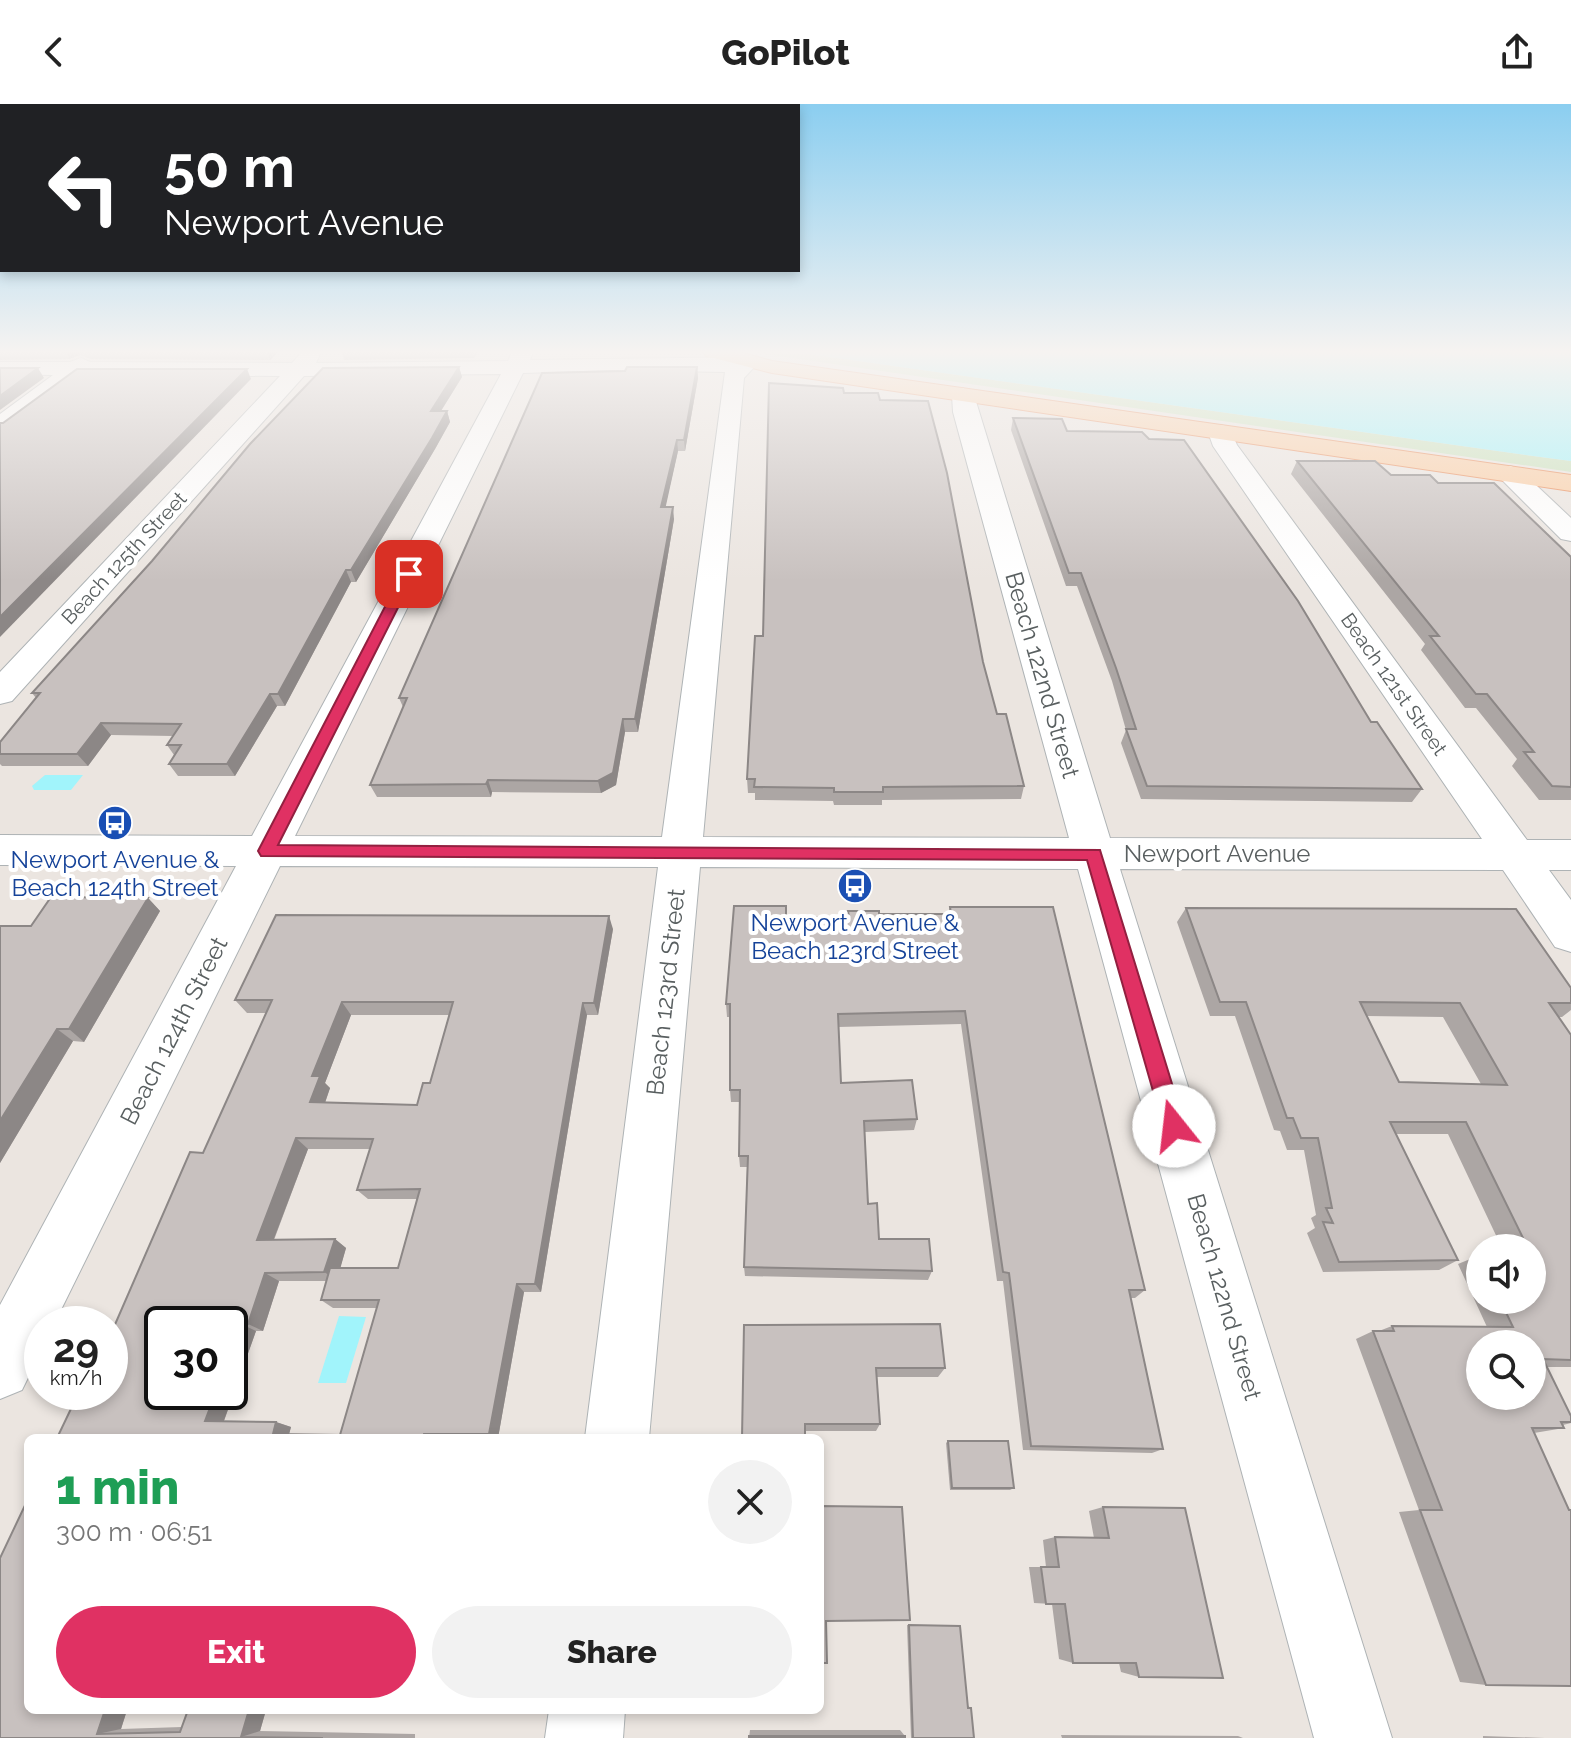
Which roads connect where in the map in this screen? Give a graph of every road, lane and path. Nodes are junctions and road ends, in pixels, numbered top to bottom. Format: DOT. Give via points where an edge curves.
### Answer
graph roads {
  1 [pos="243,428"];
  2 [pos="484,428"];
  3 [pos="727,428"];
  4 [pos="970,428"];
  5 [pos="1194,428"];
  6 [pos="1220,432"];
  7 [pos="1510,474"];
  8 [pos="1571,483"];
  9 [pos="1571,533"];
  10 [pos="0,693"];
  11 [pos="0,850"];
  12 [pos="267,851"];
  13 [pos="681,853"];
  14 [pos="1094,854"];
  15 [pos="1516,855"];
  16 [pos="1571,855"];
  17 [pos="1571,934"];
  18 [pos="0,1368"];
  19 [pos="617,1434"];
  20 [pos="587,1714"];
  21 [pos="584,1738"];
  22 [pos="1353,1738"];
  1 -- 10 [label="street, Beach 125th Street"];
  2 -- 12 [label="street, Beach 124th Street"];
  3 -- 13 [label="street, Beach 123rd Street"];
  4 -- 14 [label="street, Beach 122nd Street"];
  5 -- 6 [label="main road"];
  6 -- 7 [label="main road"];
  6 -- 15 [label="street, Beach 121st Street"];
  7 -- 8 [label="main road"];
  7 -- 9 [label="street"];
  11 -- 12 [label="street, Newport Avenue"];
  12 -- 13 [label="street, Newport Avenue"];
  12 -- 18 [label="street, Beach 124th Street"];
  13 -- 14 [label="street, Newport Avenue"];
  13 -- 19 [label="street, Beach 123rd Street"];
  14 -- 15 [label="street, Newport Avenue"];
  14 -- 22 [label="street, Beach 122nd Street"];
  15 -- 16 [label="street, Newport Avenue"];
  15 -- 17 [label="street, Beach 121st Street"];
  20 -- 21 [label="street"];
}
